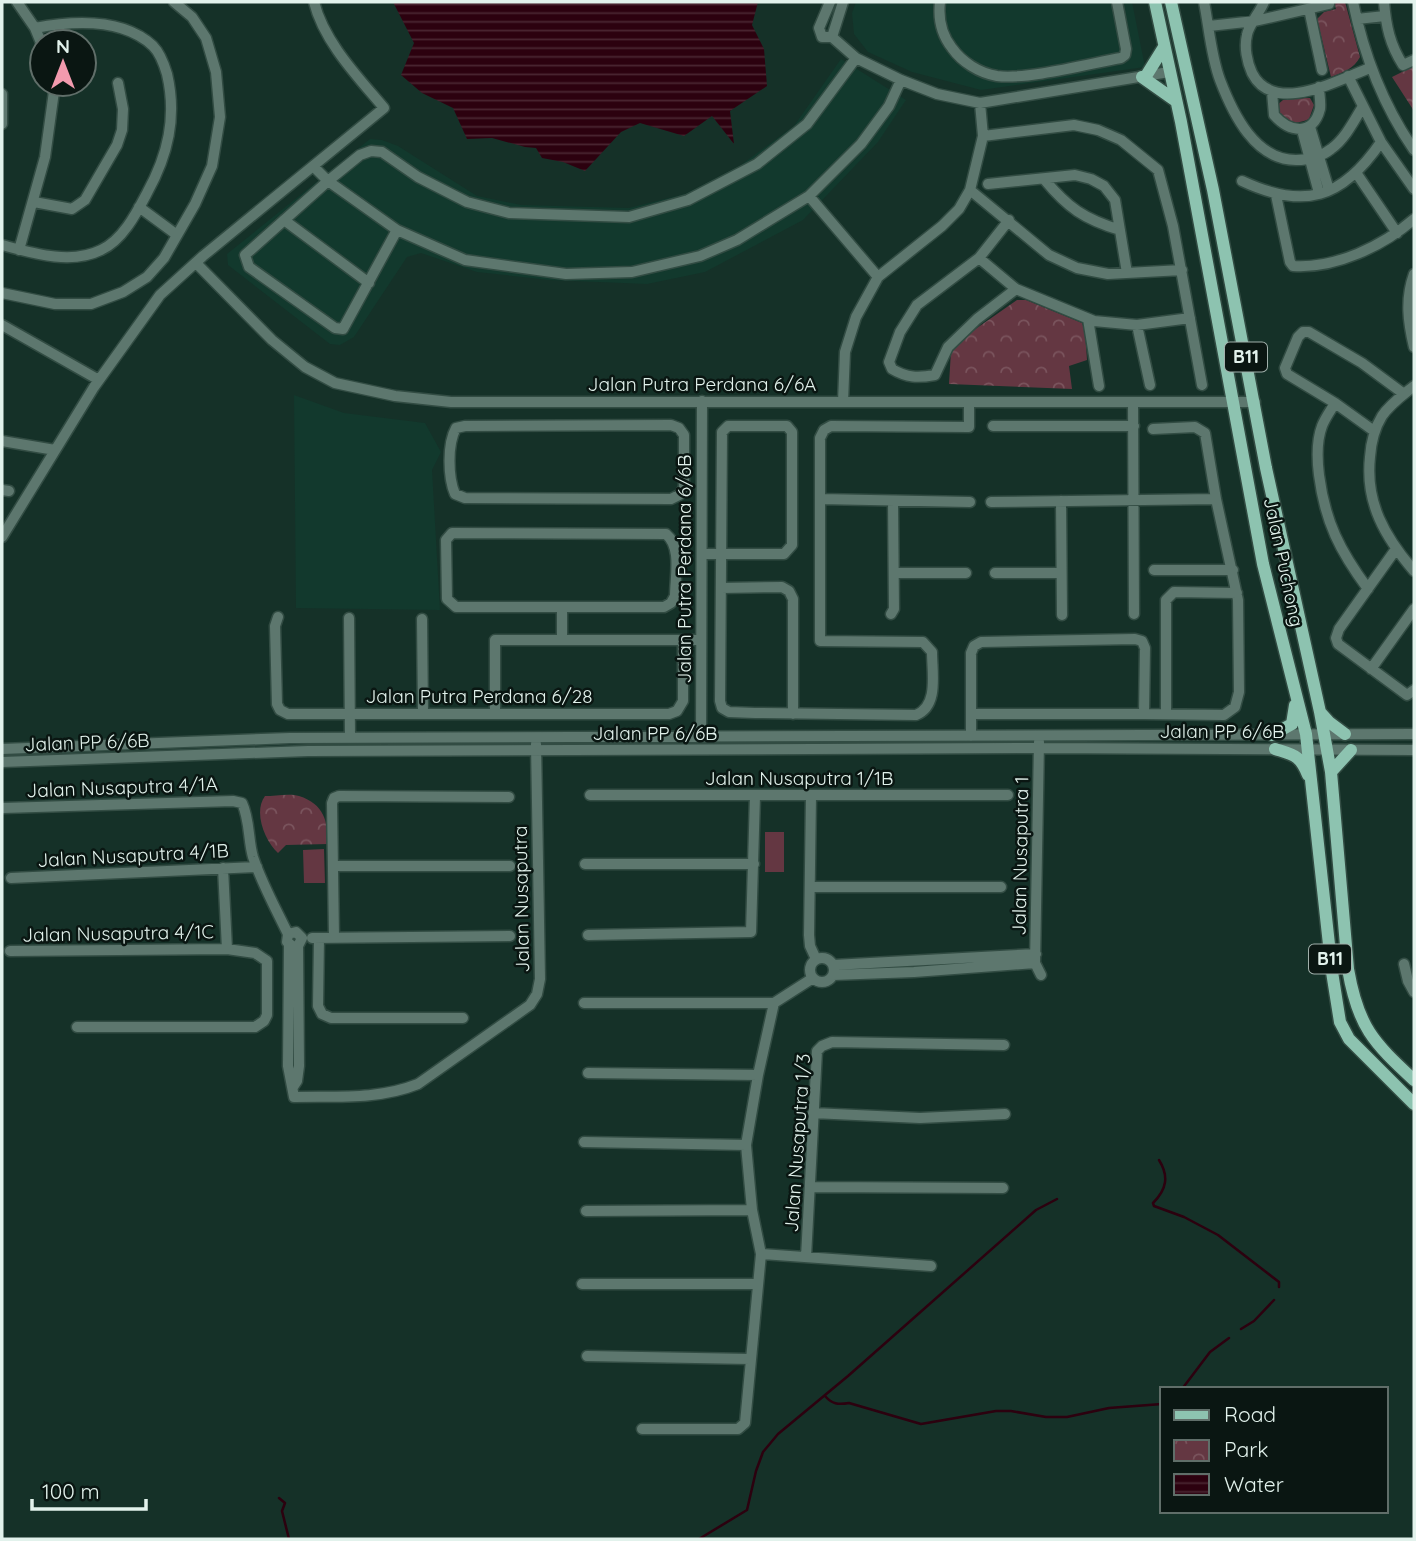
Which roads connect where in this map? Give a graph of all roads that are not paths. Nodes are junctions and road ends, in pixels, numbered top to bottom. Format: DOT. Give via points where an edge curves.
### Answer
graph roads {
  1 [pos="17,2"];
  2 [pos="174,2"];
  3 [pos="314,2"];
  4 [pos="830,2"];
  5 [pos="844,2"];
  6 [pos="940,2"];
  7 [pos="1117,2"];
  8 [pos="1155,2"];
  9 [pos="1171,2"];
  10 [pos="1204,2"];
  11 [pos="1264,2"];
  12 [pos="1353,2"];
  13 [pos="1384,2"];
  14 [pos="1329,4"];
  15 [pos="1309,9"];
  16 [pos="1385,16"];
  17 [pos="1357,19"];
  18 [pos="1255,21"];
  19 [pos="1176,23"];
  20 [pos="1209,26"];
  21 [pos="35,28"];
  22 [pos="832,37"];
  23 [pos="1164,47"];
  24 [pos="856,58"];
  25 [pos="1414,60"];
  26 [pos="1370,68"];
  27 [pos="1322,70"];
  28 [pos="1046,71"];
  29 [pos="1169,72"];
  30 [pos="1144,76"];
  31 [pos="1348,76"];
  32 [pos="901,80"];
  33 [pos="118,83"];
  34 [pos="1319,87"];
  35 [pos="1051,92"];
  36 [pos="1272,92"];
  37 [pos="2,94"];
  38 [pos="54,98"];
  39 [pos="1176,102"];
  40 [pos="980,103"];
  41 [pos="1363,106"];
  42 [pos="1196,114"];
  43 [pos="2,124"];
  44 [pos="1306,128"];
  45 [pos="983,136"];
  46 [pos="1381,142"];
  47 [pos="1414,150"];
  48 [pos="1314,158"];
  49 [pos="313,166"];
  50 [pos="1357,174"];
  51 [pos="1044,178"];
  52 [pos="328,181"];
  53 [pos="1242,181"];
  54 [pos="988,184"];
  55 [pos="1414,189"];
  56 [pos="970,190"];
  57 [pos="1324,191"];
  58 [pos="1276,195"];
  59 [pos="809,196"];
  60 [pos="34,202"];
  61 [pos="139,207"];
  62 [pos="1414,219"];
  63 [pos="284,220"];
  64 [pos="1009,220"];
  65 [pos="397,230"];
  66 [pos="1120,230"];
  67 [pos="1396,233"];
  68 [pos="177,235"];
  69 [pos="2,246"];
  70 [pos="19,250"];
  71 [pos="979,258"];
  72 [pos="196,263"];
  73 [pos="1182,270"];
  74 [pos="1127,273"];
  75 [pos="1414,274"];
  76 [pos="878,277"];
  77 [pos="369,283"];
  78 [pos="1016,289"];
  79 [pos="2,293"];
  80 [pos="1190,318"];
  81 [pos="1088,319"];
  82 [pos="2,325"];
  83 [pos="1137,325"];
  84 [pos="1414,347"];
  85 [pos="99,380"];
  86 [pos="1150,385"];
  87 [pos="1202,385"];
  88 [pos="1099,386"];
  89 [pos="1414,386"];
  90 [pos="1404,394"];
  91 [pos="702,401"];
  92 [pos="563,402"];
  93 [pos="843,402"];
  94 [pos="969,402"];
  95 [pos="1133,402"];
  96 [pos="1232,402"];
  97 [pos="1255,402"];
  98 [pos="1335,402"];
  99 [pos="563,425"];
  100 [pos="993,426"];
  101 [pos="1134,426"];
  102 [pos="1153,429"];
  103 [pos="1374,431"];
  104 [pos="2,441"];
  105 [pos="55,450"];
  106 [pos="820,499"];
  107 [pos="1216,499"];
  108 [pos="1134,500"];
  109 [pos="893,501"];
  110 [pos="1061,501"];
  111 [pos="970,502"];
  112 [pos="990,502"];
  113 [pos="2,537"];
  114 [pos="1396,549"];
  115 [pos="702,554"];
  116 [pos="721,555"];
  117 [pos="1154,570"];
  118 [pos="1233,570"];
  119 [pos="1414,571"];
  120 [pos="894,573"];
  121 [pos="967,573"];
  122 [pos="995,573"];
  123 [pos="1061,573"];
  124 [pos="721,588"];
  125 [pos="1368,589"];
  126 [pos="1237,593"];
  127 [pos="562,607"];
  128 [pos="1414,608"];
  129 [pos="891,614"];
  130 [pos="1134,614"];
  131 [pos="1062,615"];
  132 [pos="278,617"];
  133 [pos="349,618"];
  134 [pos="422,618"];
  135 [pos="562,640"];
  136 [pos="683,640"];
  137 [pos="701,640"];
  138 [pos="1371,669"];
  139 [pos="1414,690"];
  140 [pos="1296,695"];
  141 [pos="1320,712"];
  142 [pos="349,713"];
  143 [pos="423,713"];
  144 [pos="495,714"];
  145 [pos="793,714"];
  146 [pos="1144,714"];
  147 [pos="971,715"];
  148 [pos="1166,715"];
  149 [pos="1306,734"];
  150 [pos="1324,734"];
  151 [pos="1345,734"];
  152 [pos="1414,734"];
  153 [pos="1272,735"];
  154 [pos="971,736"];
  155 [pos="1039,736"];
  156 [pos="536,737"];
  157 [pos="701,737"];
  158 [pos="350,738"];
  159 [pos="1039,748"];
  160 [pos="2,749"];
  161 [pos="1275,749"];
  162 [pos="536,750"];
  163 [pos="1308,750"];
  164 [pos="1326,750"];
  165 [pos="1351,750"];
  166 [pos="1414,750"];
  167 [pos="2,762"];
  168 [pos="1331,772"];
  169 [pos="1312,785"];
  170 [pos="590,795"];
  171 [pos="1008,795"];
  172 [pos="755,796"];
  173 [pos="811,796"];
  174 [pos="509,797"];
  175 [pos="3,808"];
  176 [pos="586,864"];
  177 [pos="754,864"];
  178 [pos="333,866"];
  179 [pos="510,866"];
  180 [pos="257,867"];
  181 [pos="223,869"];
  182 [pos="10,878"];
  183 [pos="811,887"];
  184 [pos="1001,887"];
  185 [pos="587,935"];
  186 [pos="510,936"];
  187 [pos="334,937"];
  188 [pos="319,938"];
  189 [pos="294,941"];
  190 [pos="227,949"];
  191 [pos="10,951"];
  192 [pos="1035,958"];
  193 [pos="816,959"];
  194 [pos="1404,964"];
  195 [pos="833,970"];
  196 [pos="1041,975"];
  197 [pos="813,978"];
  198 [pos="1414,992"];
  199 [pos="584,1003"];
  200 [pos="774,1003"];
  201 [pos="463,1018"];
  202 [pos="77,1027"];
  203 [pos="1004,1045"];
  204 [pos="588,1073"];
  205 [pos="758,1075"];
  206 [pos="1414,1080"];
  207 [pos="1414,1104"];
  208 [pos="813,1113"];
  209 [pos="1006,1114"];
  210 [pos="584,1142"];
  211 [pos="747,1145"];
  212 [pos="810,1187"];
  213 [pos="1003,1188"];
  214 [pos="752,1210"];
  215 [pos="586,1211"];
  216 [pos="761,1254"];
  217 [pos="806,1257"];
  218 [pos="931,1266"];
  219 [pos="582,1284"];
  220 [pos="757,1284"];
  221 [pos="587,1356"];
  222 [pos="750,1359"];
  223 [pos="642,1429"];
  1 -- 21 [label="street"];
  2 -- 68 [label="street" via="206,37 216,72 220,117 212,166"];
  3 -- 49 [label="street" via="336,46 384,108"];
  4 -- 22 [label="street" via="819,29 822,37"];
  5 -- 22 [label="street"];
  6 -- 28 [label="street" via="938,17 946,40 972,67 995,76"];
  7 -- 28 [label="street" via="1125,55"];
  8 -- 23 [label="main road, Jalan Puchong / B11"];
  9 -- 19 [label="main road, Jalan Puchong / B11"];
  10 -- 20 [label="street"];
  11 -- 18 [label="street"];
  12 -- 17 [label="street"];
  13 -- 16 [label="street"];
  14 -- 15 [label="street"];
  15 -- 18 [label="street"];
  15 -- 27 [label="street"];
  16 -- 17 [label="street"];
  16 -- 25 [label="street" via="1388,35 1403,65"];
  17 -- 26 [label="street"];
  18 -- 20 [label="street"];
  18 -- 36 [label="street" via="1247,33 1248,62 1253,75"];
  19 -- 29 [label="main road" via="1178,61"];
  19 -- 42 [label="main road, Jalan Puchong / B11"];
  20 -- 48 [label="street" via="1220,79 1247,133 1271,155 1291,160"];
  21 -- 61 [label="street" via="80,24 120,29 154,47 164,63 172,115 169,137 158,173"];
  22 -- 24 [label="street"];
  23 -- 29 [label="main road, Jalan Puchong / B11"];
  23 -- 30 [label="main road"];
  24 -- 32 [label="street"];
  24 -- 52 [label="street" via="807,124 757,164 688,200 629,217 509,213 467,202 382,152 360,155"];
  26 -- 31 [label="street"];
  26 -- 47 [label="street"];
  28 -- 35 [label="street"];
  29 -- 30 [label="street"];
  29 -- 39 [label="main road, Jalan Puchong / B11"];
  29 -- 42 [label="main road" via="1184,82"];
  30 -- 35 [label="street"];
  30 -- 39 [label="main road"];
  31 -- 34 [label="street"];
  31 -- 41 [label="street"];
  32 -- 40 [label="street"];
  32 -- 59 [label="street" via="889,106 861,144"];
  33 -- 60 [label="street" via="122,130 85,200 72,209"];
  34 -- 36 [label="street" via="1292,94"];
  34 -- 44 [label="street" via="1320,109"];
  35 -- 40 [label="street"];
  36 -- 44 [label="street" via="1274,115 1289,128"];
  37 -- 43 [label="street"];
  38 -- 60 [label="street"];
  39 -- 96 [label="main road, Jalan Puchong / B11"];
  40 -- 45 [label="street"];
  41 -- 46 [label="street"];
  41 -- 48 [label="street" via="1331,150"];
  42 -- 97 [label="main road, Jalan Puchong / B11"];
  44 -- 48 [label="street"];
  45 -- 56 [label="street"];
  45 -- 73 [label="street" via="1074,125 1121,140 1158,170"];
  46 -- 50 [label="street"];
  46 -- 55 [label="street"];
  48 -- 57 [label="street"];
  49 -- 52 [label="street"];
  49 -- 72 [label="street"];
  50 -- 57 [label="street"];
  50 -- 67 [label="street"];
  51 -- 54 [label="street"];
  51 -- 66 [label="street" via="1068,206"];
  51 -- 66 [label="street" via="1075,175 1104,186 1115,200"];
  52 -- 63 [label="street"];
  52 -- 65 [label="street"];
  53 -- 58 [label="street"];
  56 -- 64 [label="street"];
  56 -- 76 [label="street" via="942,226"];
  57 -- 58 [label="street" via="1296,198"];
  58 -- 67 [label="street" via="1293,266 1338,260"];
  59 -- 65 [label="street" via="737,240 700,256 632,272 566,274 465,260"];
  59 -- 76 [label="street"];
  60 -- 70 [label="street"];
  61 -- 68 [label="street"];
  61 -- 70 [label="street" via="103,250 79,257"];
  62 -- 67 [label="street"];
  63 -- 77 [label="street"];
  63 -- 77 [label="street" via="245,255 249,267 335,328 343,329"];
  64 -- 71 [label="street"];
  64 -- 74 [label="street" via="1049,255 1108,274"];
  65 -- 77 [label="street"];
  66 -- 74 [label="street"];
  68 -- 79 [label="street" via="147,277 91,303 55,304"];
  69 -- 70 [label="street"];
  71 -- 78 [label="street"];
  71 -- 78 [label="street" via="918,305 900,332 889,362 892,369 916,378 935,375 947,347"];
  72 -- 85 [label="street" via="151,305"];
  72 -- 92 [label="street, Jalan Putra Perdana 6/6A" via="272,340 305,367 335,383 421,400"];
  73 -- 74 [label="street"];
  73 -- 80 [label="street"];
  75 -- 84 [label="street" via="1408,290"];
  76 -- 93 [label="street" via="856,317 845,352"];
  78 -- 81 [label="street"];
  80 -- 83 [label="street"];
  80 -- 87 [label="street"];
  81 -- 83 [label="street"];
  81 -- 88 [label="street"];
  82 -- 85 [label="street"];
  83 -- 86 [label="street"];
  85 -- 105 [label="street"];
  89 -- 90 [label="street"];
  90 -- 98 [label="street" via="1363,363 1303,332 1285,368 1287,374"];
  90 -- 103 [label="street"];
  91 -- 92 [label="street, Jalan Putra Perdana 6/6A"];
  91 -- 93 [label="street, Jalan Putra Perdana 6/6A"];
  91 -- 115 [label="street, Jalan Putra Perdana 6/6B"];
  92 -- 99 [label="street"];
  93 -- 94 [label="street, Jalan Putra Perdana 6/6A"];
  94 -- 95 [label="street, Jalan Putra Perdana 6/6A"];
  94 -- 106 [label="street" via="970,427 831,426 824,430 820,438"];
  95 -- 96 [label="street, Jalan Putra Perdana 6/6A"];
  95 -- 101 [label="street"];
  96 -- 97 [label="street, Jalan Putra Perdana 6/6A"];
  96 -- 140 [label="main road, Jalan Puchong / B11" via="1263,564"];
  97 -- 141 [label="main road, Jalan Puchong / B11"];
  98 -- 103 [label="street"];
  98 -- 125 [label="street" via="1317,445 1323,504 1348,563"];
  99 -- 99 [label="street" via="456,428 451,462 455,494 465,498 671,499 684,488 684,435 679,428"];
  100 -- 101 [label="street"];
  101 -- 108 [label="street"];
  102 -- 107 [label="street" via="1195,427 1205,433"];
  103 -- 114 [label="street" via="1368,470 1374,510"];
  104 -- 105 [label="street"];
  105 -- 113 [label="street"];
  106 -- 109 [label="street"];
  106 -- 145 [label="street" via="820,641 923,642 932,652 932,695 929,706 916,715"];
  107 -- 108 [label="street"];
  107 -- 118 [label="street"];
  108 -- 110 [label="street"];
  108 -- 130 [label="street"];
  109 -- 111 [label="street"];
  109 -- 120 [label="street"];
  110 -- 112 [label="street"];
  110 -- 123 [label="street"];
  114 -- 119 [label="street"];
  114 -- 125 [label="street"];
  115 -- 116 [label="street"];
  115 -- 137 [label="street, Jalan Putra Perdana 6/6B"];
  116 -- 116 [label="street" via="784,554 792,545 792,432 787,426 724,428"];
  116 -- 124 [label="street"];
  117 -- 118 [label="street"];
  118 -- 126 [label="street"];
  120 -- 121 [label="street"];
  120 -- 129 [label="street"];
  122 -- 123 [label="street"];
  123 -- 131 [label="street"];
  124 -- 145 [label="street" via="723,708"];
  124 -- 145 [label="street" via="782,587 789,591 793,599"];
  125 -- 138 [label="street" via="1336,638"];
  126 -- 148 [label="street" via="1239,692 1235,707 1224,715"];
  126 -- 148 [label="street" via="1174,592 1167,600"];
  127 -- 127 [label="street" via="664,607 671,603 673,540 666,534 452,533 446,540 447,599 451,604 464,608"];
  127 -- 135 [label="street"];
  128 -- 138 [label="street"];
  132 -- 142 [label="street, Jalan Putra Perdana 6/28" via="280,710 288,714"];
  133 -- 142 [label="street"];
  134 -- 143 [label="street"];
  135 -- 136 [label="street"];
  135 -- 144 [label="street" via="495,640"];
  136 -- 137 [label="street"];
  136 -- 144 [label="street, Jalan Putra Perdana 6/28" via="683,701 677,711"];
  137 -- 157 [label="street, Jalan Putra Perdana 6/6B"];
  138 -- 139 [label="street" via="1407,695"];
  140 -- 149 [label="main road, Jalan Puchong / B11"];
  140 -- 153 [label="main road" via="1292,724"];
  141 -- 150 [label="main road, Jalan Puchong / B11"];
  141 -- 151 [label="main road"];
  142 -- 143 [label="street, Jalan Putra Perdana 6/28"];
  142 -- 158 [label="street"];
  143 -- 144 [label="street, Jalan Putra Perdana 6/28"];
  146 -- 147 [label="street"];
  146 -- 147 [label="street" via="1145,648 1135,639 981,642 971,653"];
  146 -- 148 [label="street"];
  147 -- 154 [label="street"];
  149 -- 150 [label="street, Jalan PP 6/6B"];
  149 -- 153 [label="street, Jalan PP 6/6B"];
  149 -- 163 [label="main road, Jalan Puchong / B11"];
  150 -- 151 [label="street, Jalan PP 6/6B"];
  150 -- 164 [label="main road, Jalan Puchong / B11"];
  151 -- 152 [label="street, Jalan PP 6/6B"];
  153 -- 155 [label="street, Jalan PP 6/6B"];
  154 -- 155 [label="street, Jalan PP 6/6B"];
  154 -- 157 [label="street, Jalan PP 6/6B"];
  155 -- 159 [label="street, Jalan Nusaputra 1"];
  156 -- 157 [label="street, Jalan PP 6/6B"];
  156 -- 158 [label="street, Jalan PP 6/6B"];
  156 -- 162 [label="street, Jalan Nusaputra"];
  158 -- 160 [label="street, Jalan PP 6/6B"];
  159 -- 161 [label="street, Jalan PP 6/6B"];
  159 -- 162 [label="street, Jalan PP 6/6B"];
  159 -- 192 [label="street, Jalan Nusaputra 1"];
  161 -- 163 [label="street, Jalan PP 6/6B"];
  161 -- 169 [label="main road" via="1303,762"];
  162 -- 167 [label="street, Jalan PP 6/6B" via="308,751"];
  162 -- 189 [label="street, Jalan Nusaputra" via="540,979 530,1005 418,1084 399,1092 357,1096 293,1092 299,1066"];
  163 -- 164 [label="street, Jalan PP 6/6B"];
  163 -- 169 [label="main road, Jalan Puchong / B11"];
  164 -- 165 [label="street, Jalan PP 6/6B"];
  164 -- 168 [label="main road, Jalan Puchong / B11"];
  165 -- 166 [label="street, Jalan PP 6/6B"];
  165 -- 168 [label="main road"];
  168 -- 206 [label="main road, Jalan Puchong / B11" via="1353,1000 1367,1032"];
  169 -- 207 [label="main road, Jalan Puchong / B11" via="1340,1022 1349,1039"];
  170 -- 172 [label="street, Jalan Nusaputra 1/1B"];
  171 -- 173 [label="street, Jalan Nusaputra 1/1B"];
  172 -- 173 [label="street, Jalan Nusaputra 1/1B"];
  172 -- 177 [label="street"];
  173 -- 183 [label="street"];
  174 -- 178 [label="street" via="339,796 332,803"];
  175 -- 180 [label="street, Jalan Nusaputra 4/1A" via="242,803"];
  176 -- 177 [label="street"];
  177 -- 185 [label="street" via="751,932"];
  178 -- 179 [label="street"];
  178 -- 187 [label="street"];
  180 -- 181 [label="street, Jalan Nusaputra 4/1B"];
  180 -- 189 [label="street"];
  181 -- 182 [label="street, Jalan Nusaputra 4/1B"];
  181 -- 190 [label="street"];
  183 -- 184 [label="street"];
  183 -- 193 [label="street" via="809,935"];
  186 -- 187 [label="street"];
  187 -- 188 [label="street"];
  188 -- 189 [label="street"];
  188 -- 201 [label="street" via="318,1006 323,1014 331,1018"];
  190 -- 191 [label="street, Jalan Nusaputra 4/1C"];
  190 -- 202 [label="street, Jalan Nusaputra 4/1C" via="255,953 267,961 267,1014 260,1025"];
  192 -- 195 [label="street"];
  192 -- 196 [label="street, Jalan Nusaputra 1"];
  193 -- 195 [label="street" via="825,958"];
  193 -- 197 [label="street" via="810,968"];
  194 -- 198 [label="street"];
  195 -- 197 [label="street" via="824,982"];
  197 -- 200 [label="street"];
  199 -- 200 [label="street"];
  200 -- 205 [label="street"];
  203 -- 208 [label="street, Jalan Nusaputra 1/3" via="827,1043 817,1051"];
  204 -- 205 [label="street"];
  205 -- 211 [label="street"];
  208 -- 209 [label="street" via="920,1118"];
  208 -- 212 [label="street, Jalan Nusaputra 1/3"];
  210 -- 211 [label="street"];
  211 -- 214 [label="street"];
  212 -- 213 [label="street"];
  212 -- 217 [label="street, Jalan Nusaputra 1/3"];
  214 -- 215 [label="street"];
  214 -- 216 [label="street"];
  216 -- 217 [label="street"];
  216 -- 220 [label="street"];
  217 -- 218 [label="street"];
  219 -- 220 [label="street"];
  220 -- 222 [label="street"];
  221 -- 222 [label="street"];
  222 -- 223 [label="street" via="745,1423 738,1429"];
}
